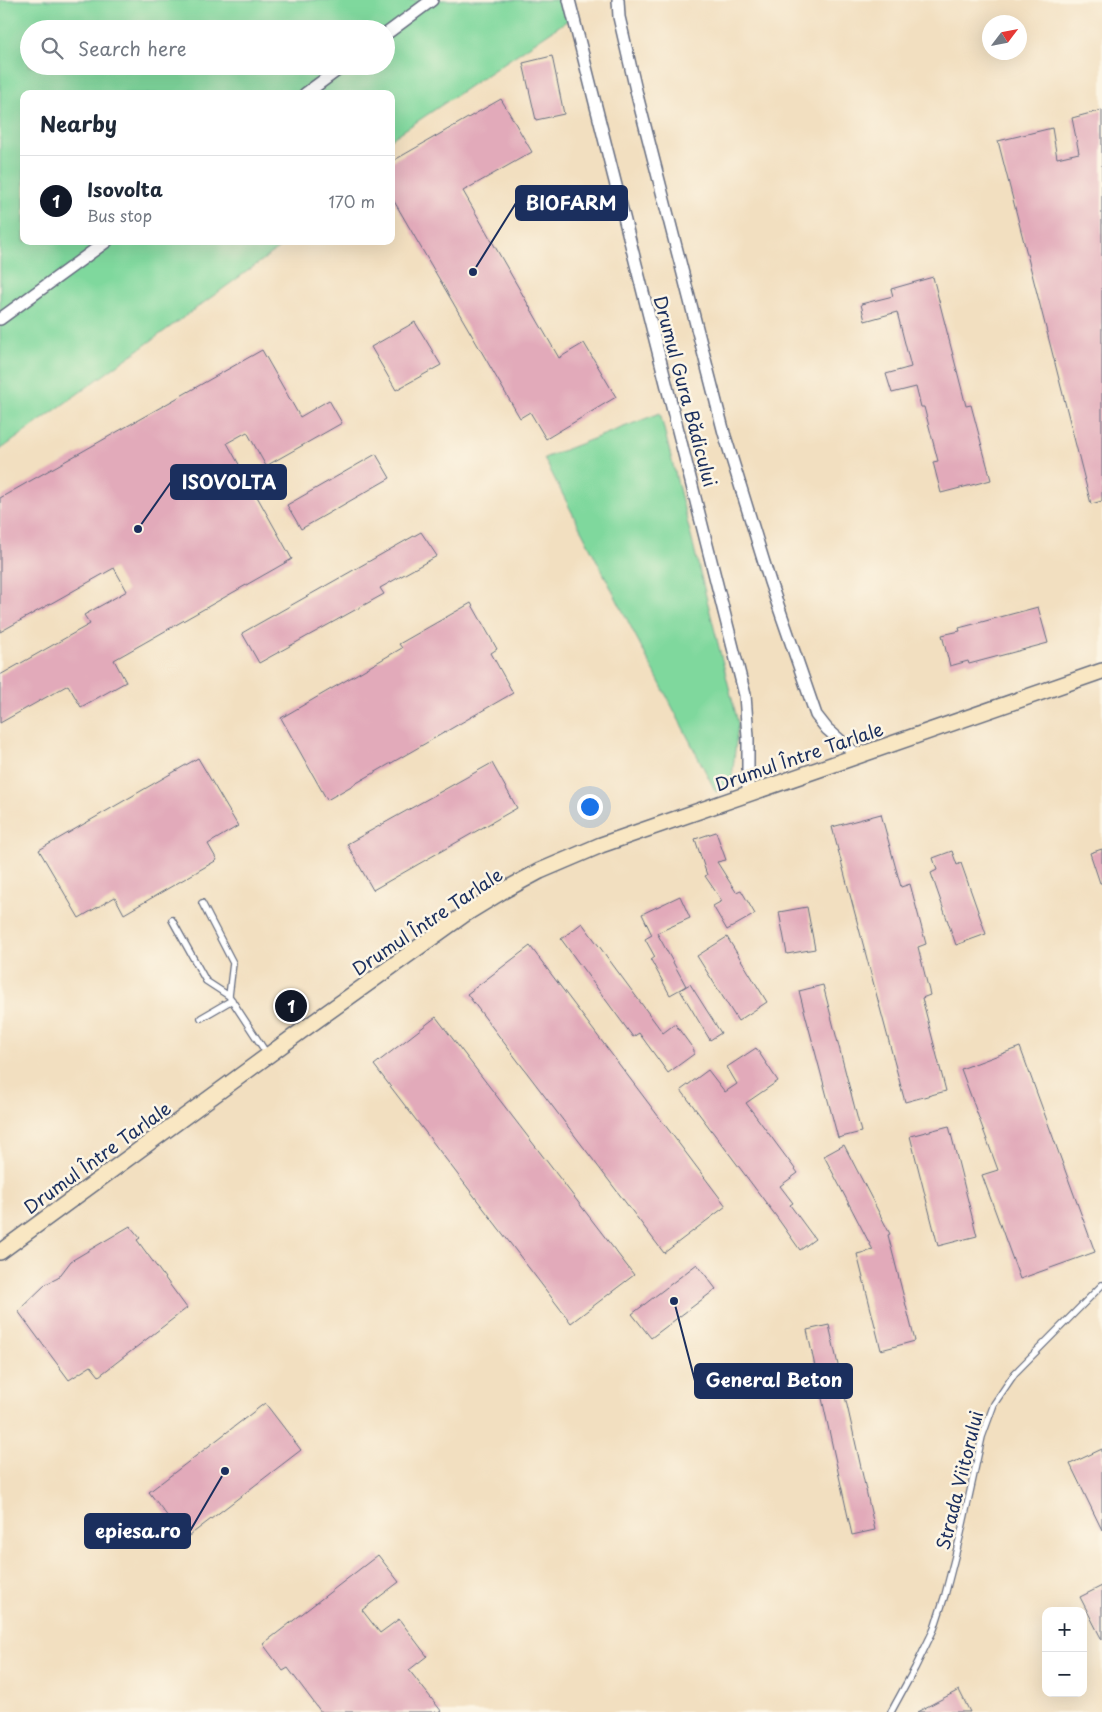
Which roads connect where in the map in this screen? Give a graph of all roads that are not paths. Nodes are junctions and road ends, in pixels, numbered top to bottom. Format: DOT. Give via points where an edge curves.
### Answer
graph roads {
  1 [pos="432,0"];
  2 [pos="568,0"];
  3 [pos="618,0"];
  4 [pos="395,27"];
  5 [pos="330,75"];
  6 [pos="310,90"];
  7 [pos="102,245"];
  8 [pos="0,319"];
  9 [pos="1102,671"];
  10 [pos="858,756"];
  11 [pos="748,794"];
  12 [pos="202,903"];
  13 [pos="172,920"];
  14 [pos="230,998"];
  15 [pos="201,1018"];
  16 [pos="268,1056"];
  17 [pos="0,1252"];
  18 [pos="1102,1285"];
  19 [pos="891,1712"];
  1 -- 4 [label="street"];
  2 -- 11 [label="street, Drumul Gura Bădicului" via="745,695"];
  3 -- 10 [label="street, Drumul Gura Bădicului" via="638,98 686,290 724,434 770,582 816,715"];
  5 -- 6 [label="street"];
  7 -- 8 [label="street"];
  9 -- 10 [label="main road, Drumul Între Tarlale"];
  10 -- 11 [label="main road, Drumul Între Tarlale"];
  11 -- 16 [label="main road, Drumul Între Tarlale" via="540,870 465,914"];
  12 -- 14 [label="lane" via="234,962"];
  13 -- 14 [label="lane" via="206,981"];
  14 -- 15 [label="lane"];
  14 -- 16 [label="lane"];
  16 -- 17 [label="main road, Drumul Între Tarlale"];
  18 -- 19 [label="lane, Strada Viitorului" via="1015,1373 994,1404 982,1437 962,1533 937,1620 916,1668"];
}
